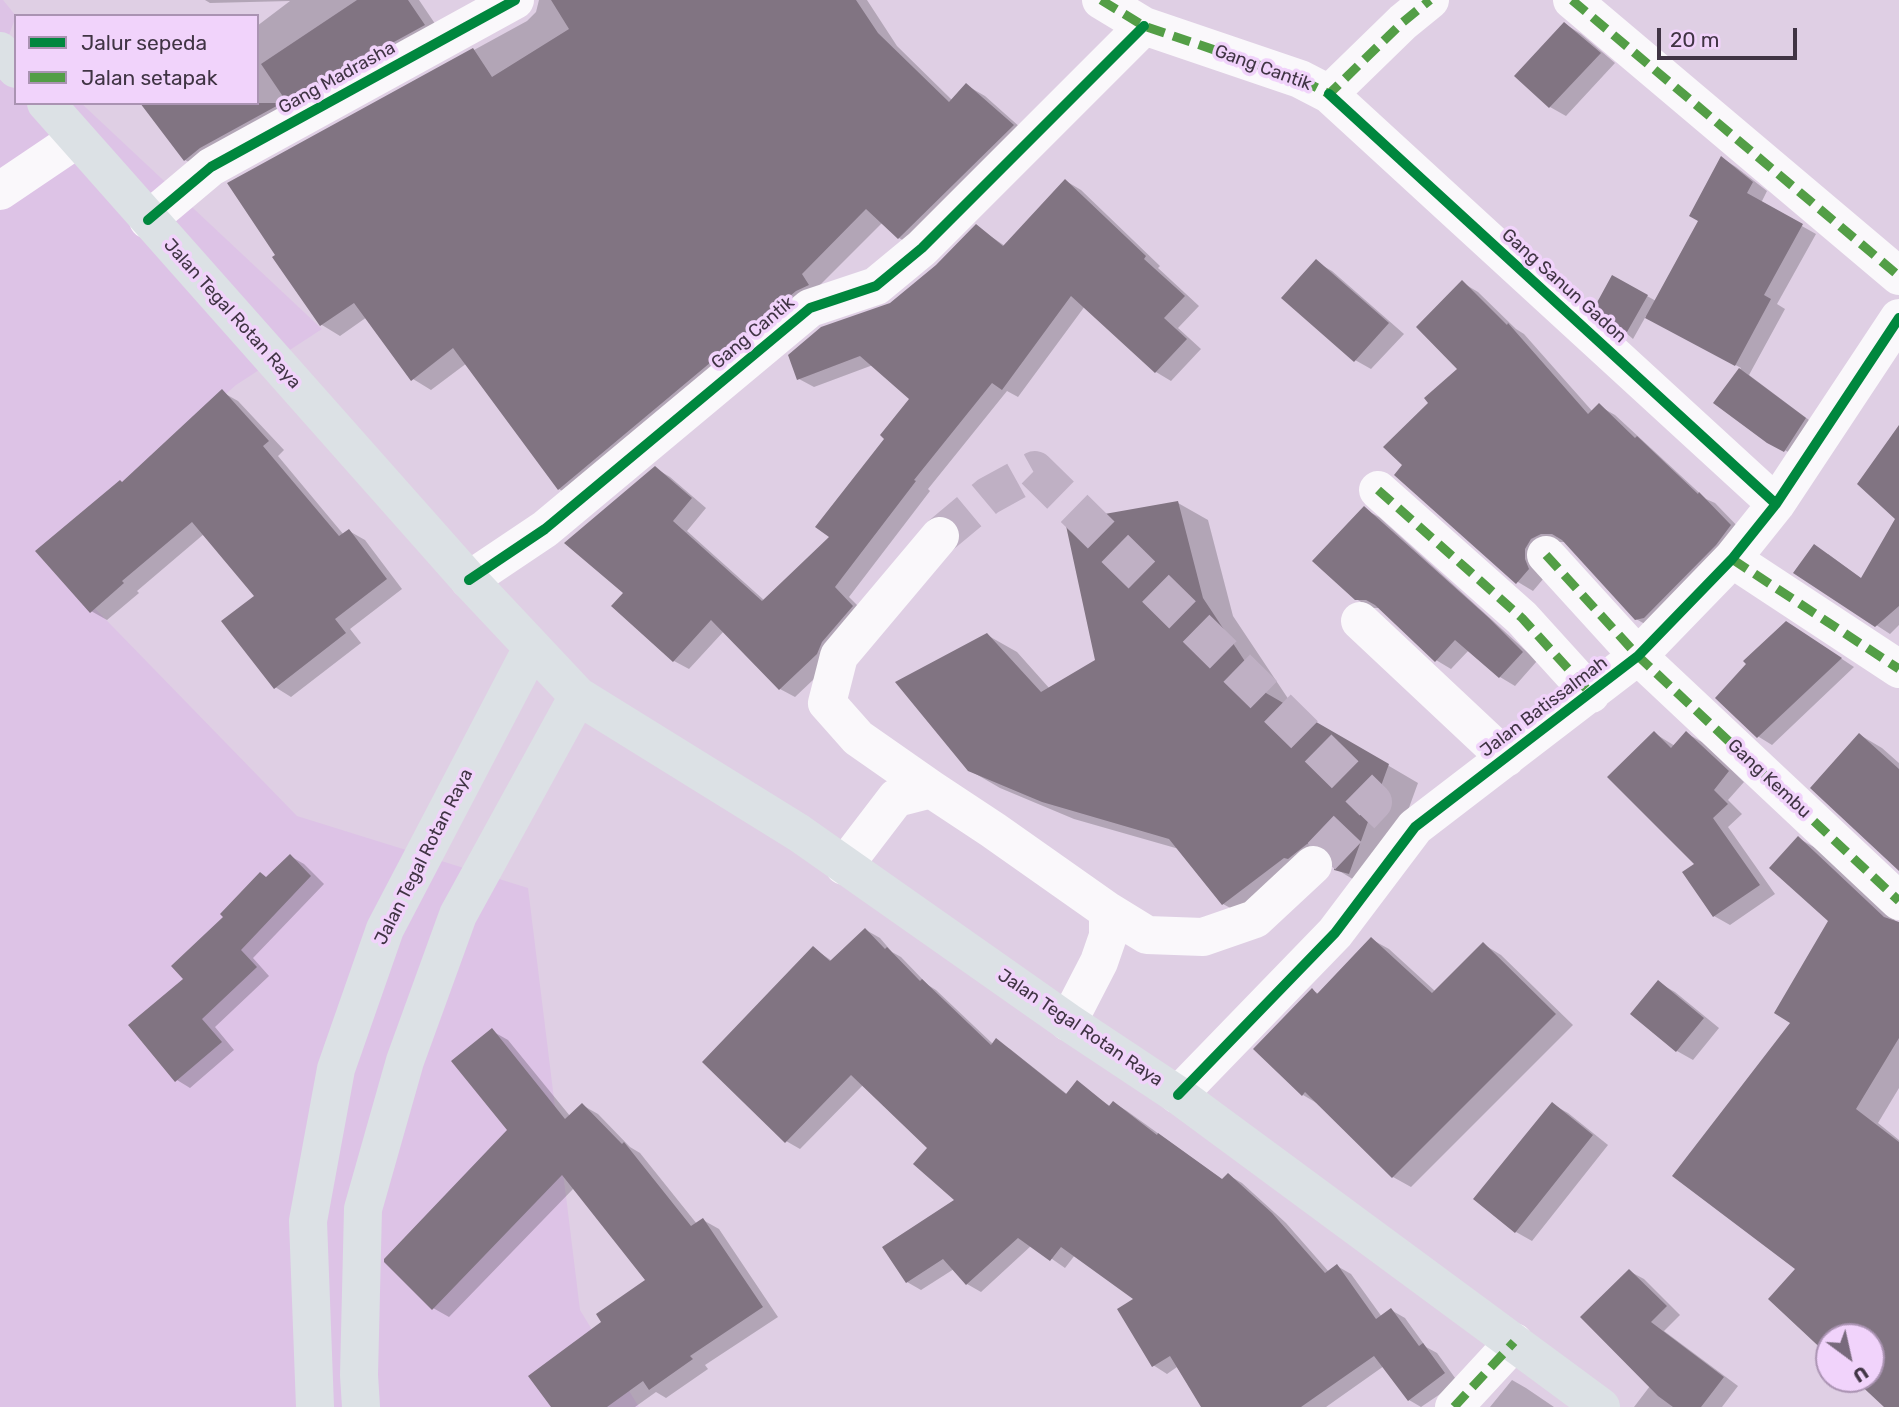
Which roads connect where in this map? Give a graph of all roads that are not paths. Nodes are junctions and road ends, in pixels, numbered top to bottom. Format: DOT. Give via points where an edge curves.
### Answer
graph roads {
  1 [pos="515,0"];
  2 [pos="1101,0"];
  3 [pos="1430,0"];
  4 [pos="1572,0"];
  5 [pos="1144,26"];
  6 [pos="0,51"];
  7 [pos="14,68"];
  8 [pos="1329,94"];
  9 [pos="48,105"];
  10 [pos="77,139"];
  11 [pos="0,191"];
  12 [pos="148,220"];
  13 [pos="1899,276"];
  14 [pos="1899,318"];
  15 [pos="1378,490"];
  16 [pos="1776,504"];
  17 [pos="940,536"];
  18 [pos="1546,555"];
  19 [pos="1732,559"];
  20 [pos="469,580"];
  21 [pos="1360,621"];
  22 [pos="532,648"];
  23 [pos="1639,656"];
  24 [pos="1899,669"];
  25 [pos="1591,694"];
  26 [pos="578,696"];
  27 [pos="1506,758"];
  28 [pos="932,789"];
  29 [pos="1313,865"];
  30 [pos="844,866"];
  31 [pos="1899,901"];
  32 [pos="1108,911"];
  33 [pos="1068,1022"];
  34 [pos="1178,1095"];
  35 [pos="1514,1342"];
  36 [pos="316,1407"];
  37 [pos="362,1407"];
  38 [pos="1454,1407"];
  39 [pos="1601,1407"];
  1 -- 12 [label="street, Gang Madrasha" via="211,167"];
  2 -- 5 [label="street"];
  3 -- 8 [label="street, Gang Cantik"];
  4 -- 13 [label="street"];
  5 -- 8 [label="street, Gang Cantik" via="1300,79"];
  5 -- 20 [label="street, Gang Cantik" via="922,247 876,286 810,307 545,529"];
  6 -- 7 [label="main road"];
  8 -- 16 [label="street, Gang Sanun Gadon"];
  9 -- 10 [label="main road, Jalan Tegal Rotan Raya"];
  10 -- 11 [label="street"];
  10 -- 12 [label="main road, Jalan Tegal Rotan Raya"];
  12 -- 20 [label="main road, Jalan Tegal Rotan Raya"];
  14 -- 16 [label="street, Jalan Batissalmah"];
  15 -- 25 [label="street" via="1522,618"];
  16 -- 19 [label="street, Jalan Batissalmah"];
  17 -- 28 [label="street" via="839,656 827,703 858,738"];
  18 -- 23 [label="street, Gang Kembu"];
  19 -- 23 [label="street, Jalan Batissalmah"];
  19 -- 24 [label="street"];
  20 -- 22 [label="main road, Jalan Tegal Rotan Raya"];
  21 -- 27 [label="street"];
  22 -- 26 [label="main road, Jalan Tegal Rotan Raya"];
  22 -- 36 [label="main road, Jalan Tegal Rotan Raya" via="385,929 336,1069 308,1221"];
  23 -- 25 [label="street, Jalan Batissalmah"];
  23 -- 31 [label="street, Gang Kembu"];
  25 -- 27 [label="street, Jalan Batissalmah"];
  26 -- 30 [label="main road, Jalan Tegal Rotan Raya"];
  26 -- 37 [label="main road" via="458,915 405,1061 363,1209"];
  27 -- 34 [label="street, Jalan Batissalmah" via="1415,827 1335,933"];
  28 -- 30 [label="street" via="896,798"];
  28 -- 32 [label="street"];
  29 -- 32 [label="street" via="1255,919 1203,937 1147,935"];
  30 -- 33 [label="main road, Jalan Tegal Rotan Raya"];
  32 -- 33 [label="street" via="1108,936 1099,962"];
  33 -- 34 [label="main road, Jalan Tegal Rotan Raya"];
  34 -- 35 [label="main road, Jalan Tegal Rotan Raya"];
  35 -- 38 [label="street"];
  35 -- 39 [label="main road, Jalan Tegal Rotan Raya"];
}
